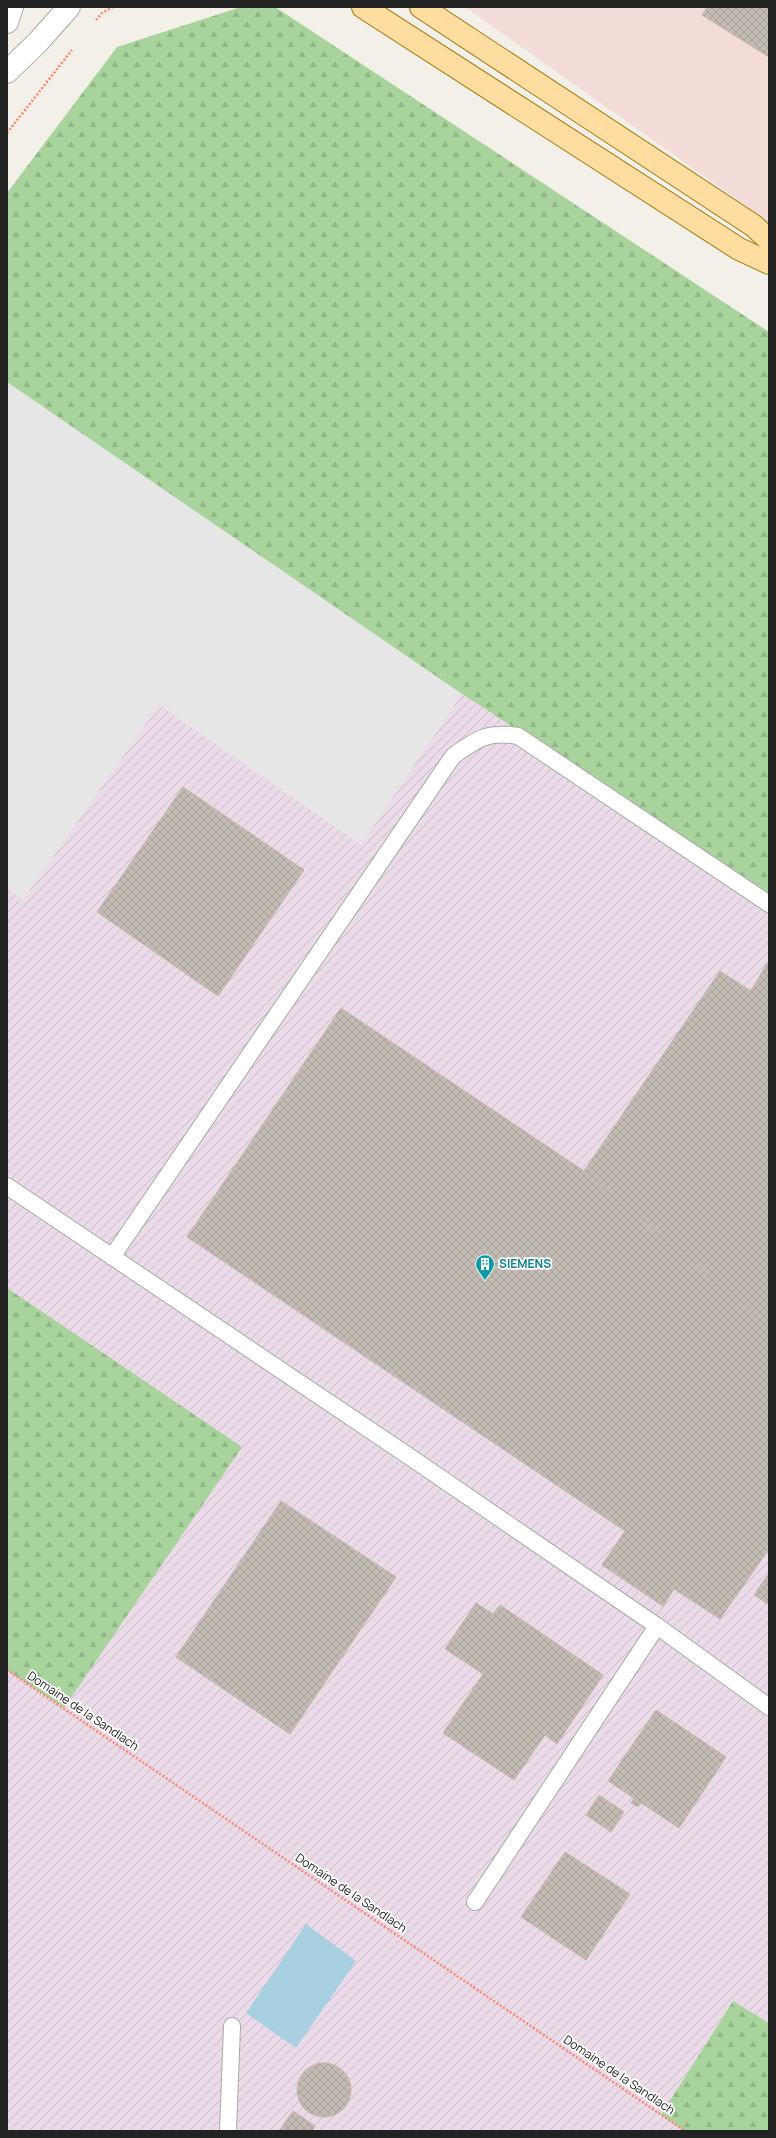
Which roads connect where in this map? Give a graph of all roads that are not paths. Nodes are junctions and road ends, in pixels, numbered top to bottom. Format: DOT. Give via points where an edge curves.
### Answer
graph roads {
  1 [pos="12,7"];
  2 [pos="69,7"];
  3 [pos="363,7"];
  4 [pos="421,7"];
  5 [pos="7,22"];
  6 [pos="7,72"];
  7 [pos="769,240"];
  8 [pos="769,263"];
  9 [pos="769,904"];
  10 [pos="7,1186"];
  11 [pos="112,1257"];
  12 [pos="657,1626"];
  13 [pos="769,1707"];
  14 [pos="475,1902"];
  15 [pos="232,2026"];
  16 [pos="228,2131"];
  1 -- 5 [label="street"];
  2 -- 6 [label="street"];
  3 -- 8 [label="main road" via="739,249"];
  4 -- 7 [label="main road" via="754,226"];
  9 -- 11 [label="lane" via="518,736 501,733 477,739 453,756"];
  10 -- 11 [label="lane"];
  11 -- 12 [label="lane"];
  12 -- 13 [label="lane"];
  12 -- 14 [label="lane"];
  15 -- 16 [label="lane"];
}
